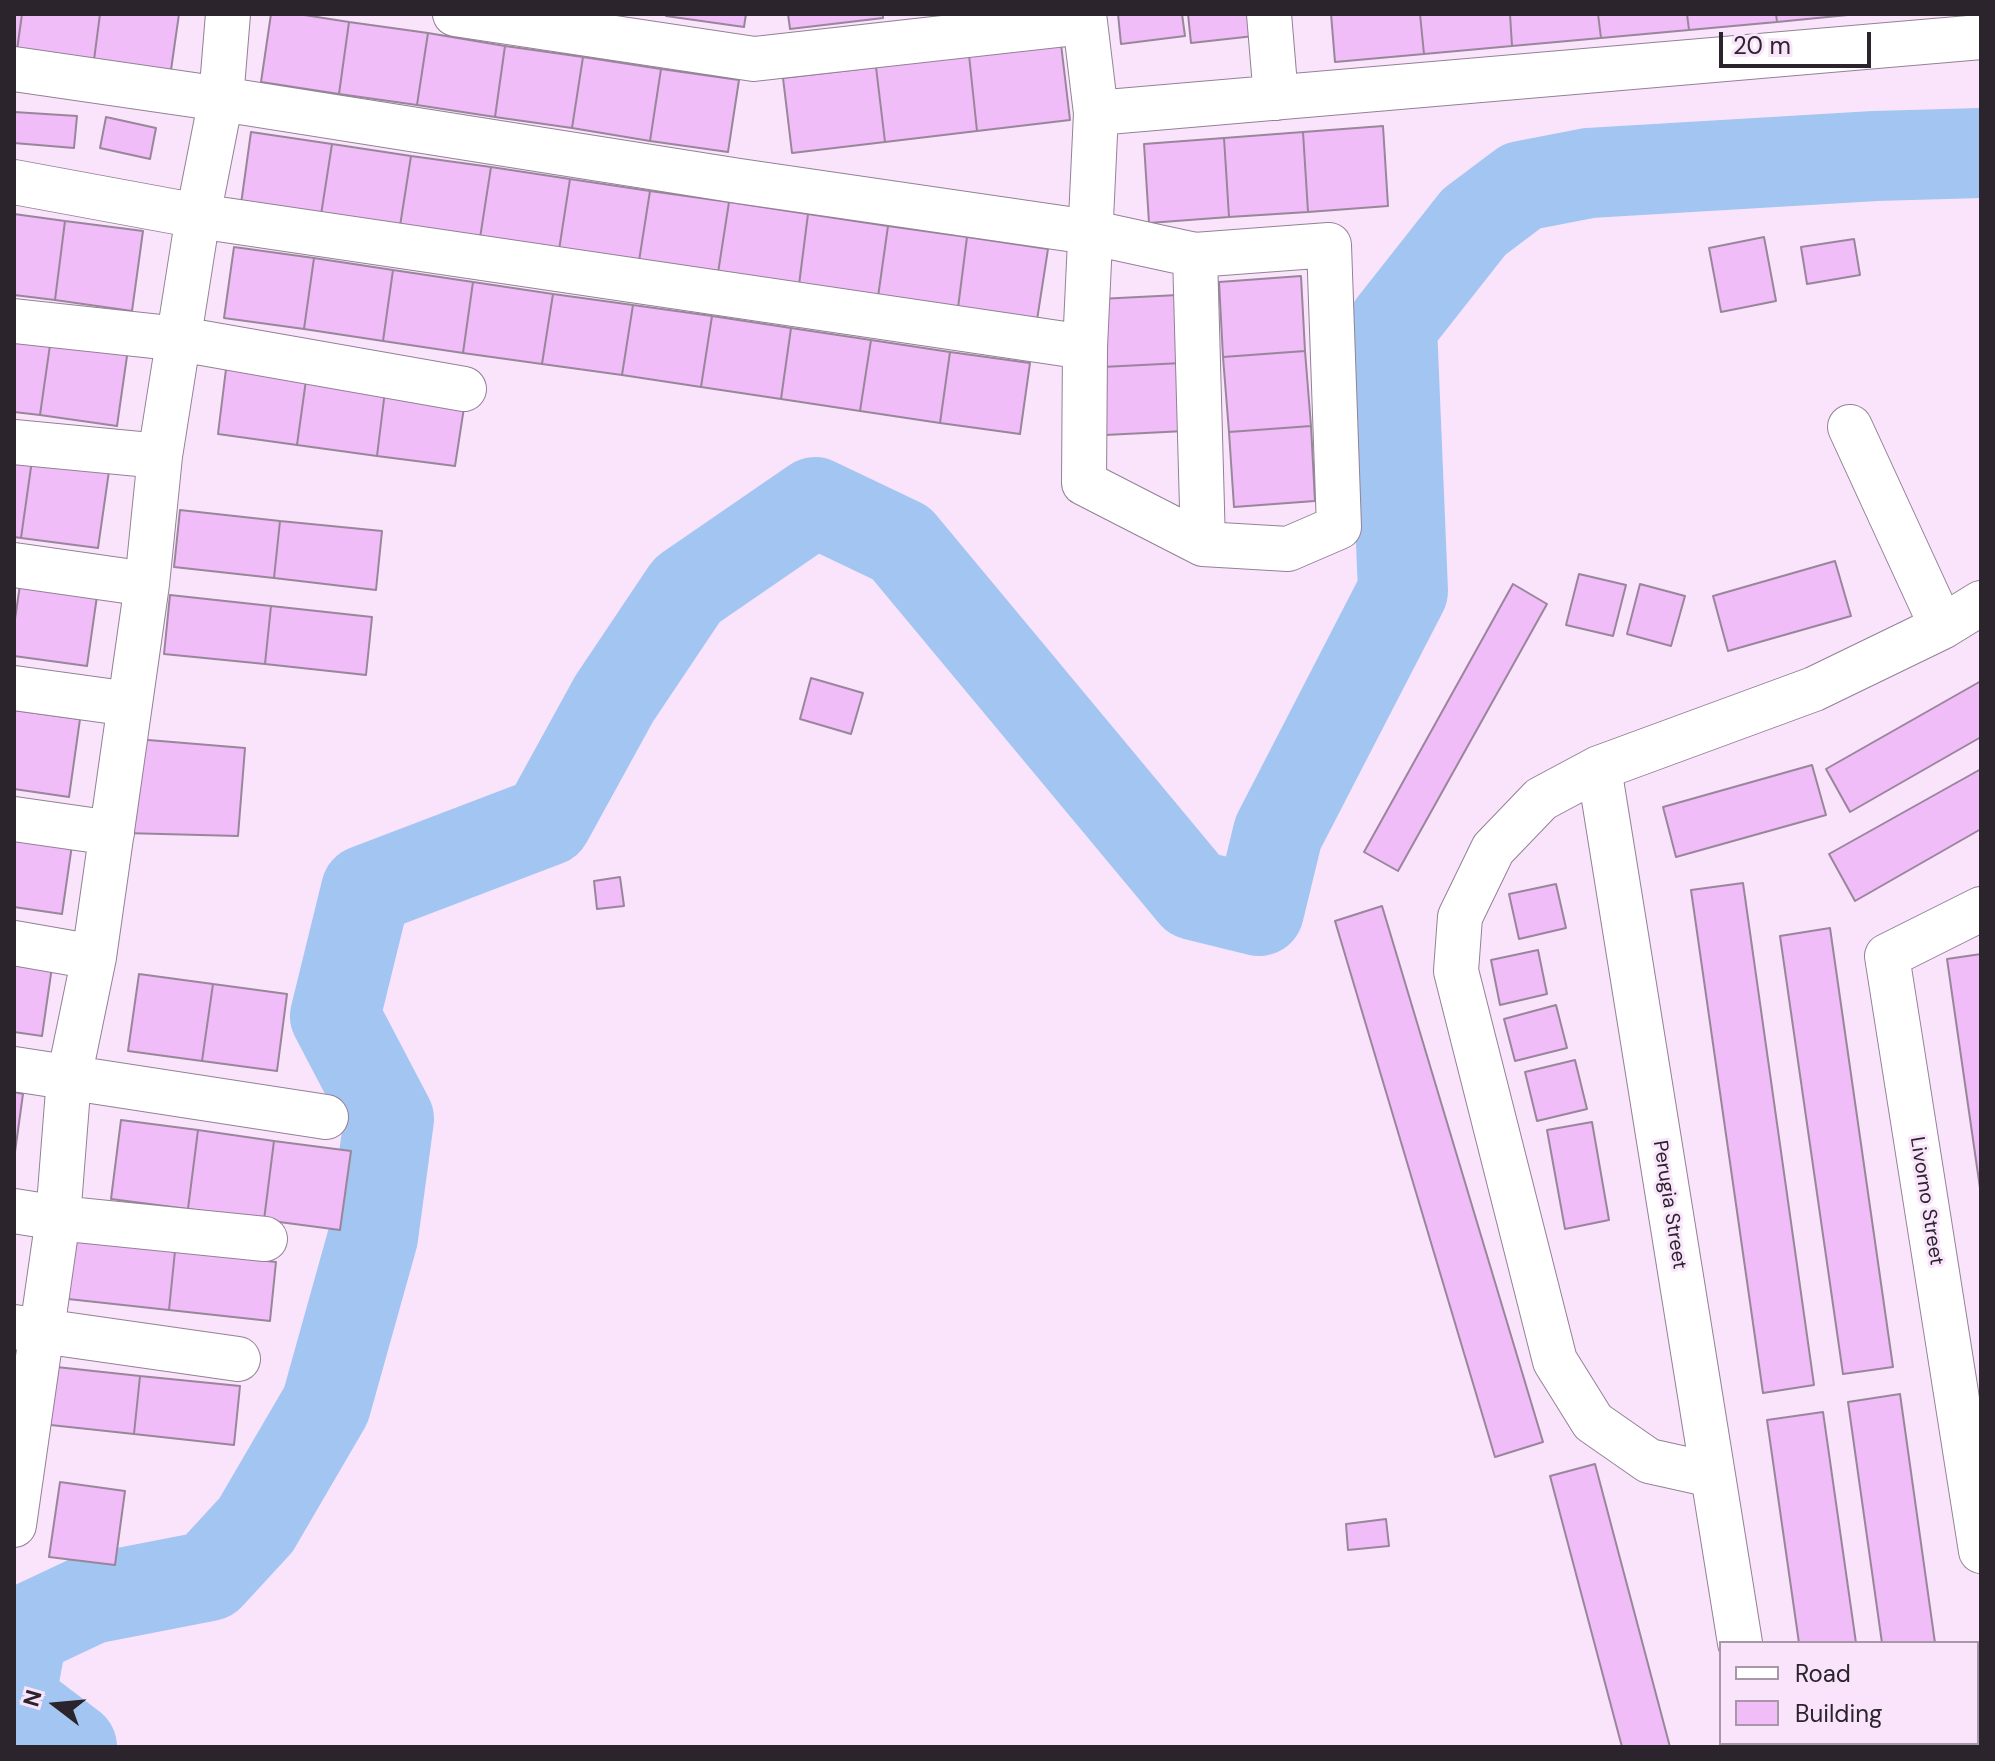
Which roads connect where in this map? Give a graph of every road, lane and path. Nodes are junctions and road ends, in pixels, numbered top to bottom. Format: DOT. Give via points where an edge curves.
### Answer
graph roads {
  1 [pos="228,14"];
  2 [pos="455,14"];
  3 [pos="1269,14"];
  4 [pos="1084,18"];
  5 [pos="1981,37"];
  6 [pos="14,69"];
  7 [pos="1276,98"];
  8 [pos="221,99"];
  9 [pos="1096,113"];
  10 [pos="14,182"];
  11 [pos="198,216"];
  12 [pos="1089,232"];
  13 [pos="1195,255"];
  14 [pos="14,321"];
  15 [pos="180,339"];
  16 [pos="1085,347"];
  17 [pos="464,389"];
  18 [pos="1850,427"];
  19 [pos="14,442"];
  20 [pos="160,456"];
  21 [pos="1203,544"];
  22 [pos="14,565"];
  23 [pos="147,584"];
  24 [pos="1981,603"];
  25 [pos="1942,627"];
  26 [pos="14,688"];
  27 [pos="130,704"];
  28 [pos="1599,768"];
  29 [pos="14,819"];
  30 [pos="112,833"];
  31 [pos="1981,909"];
  32 [pos="14,943"];
  33 [pos="94,957"];
  34 [pos="14,1069"];
  35 [pos="69,1078"];
  36 [pos="326,1117"];
  37 [pos="14,1211"];
  38 [pos="58,1218"];
  39 [pos="265,1239"];
  40 [pos="27,1329"];
  41 [pos="238,1359"];
  42 [pos="20,1447"];
  43 [pos="1712,1475"];
  44 [pos="14,1525"];
  45 [pos="1981,1551"];
  46 [pos="1740,1641"];
  1 -- 8 [label="street"];
  2 -- 4 [label="street" via="754,59"];
  3 -- 7 [label="street"];
  4 -- 9 [label="street"];
  5 -- 7 [label="street"];
  6 -- 8 [label="street"];
  7 -- 9 [label="street"];
  8 -- 11 [label="street"];
  8 -- 12 [label="street"];
  9 -- 12 [label="street"];
  10 -- 11 [label="street"];
  11 -- 15 [label="street"];
  11 -- 16 [label="street"];
  12 -- 13 [label="street"];
  12 -- 16 [label="street"];
  13 -- 21 [label="street"];
  13 -- 21 [label="street" via="1329,245 1339,527 1288,549"];
  14 -- 15 [label="street"];
  15 -- 17 [label="street"];
  15 -- 20 [label="street"];
  16 -- 21 [label="street" via="1084,483"];
  18 -- 25 [label="street"];
  19 -- 20 [label="street"];
  20 -- 23 [label="street"];
  22 -- 23 [label="street"];
  23 -- 27 [label="street"];
  24 -- 25 [label="street"];
  25 -- 28 [label="street" via="1814,689"];
  26 -- 27 [label="street"];
  27 -- 30 [label="street"];
  28 -- 43 [label="street, Perugia Street"];
  28 -- 43 [label="street" via="1541,799 1493,849 1460,917 1456,971 1555,1361 1593,1422 1649,1461"];
  29 -- 30 [label="street"];
  30 -- 33 [label="street"];
  31 -- 45 [label="street, Livorno Street" via="1887,956"];
  32 -- 33 [label="street"];
  33 -- 35 [label="street"];
  34 -- 35 [label="street"];
  35 -- 36 [label="street"];
  35 -- 38 [label="street"];
  37 -- 38 [label="street"];
  38 -- 39 [label="street"];
  38 -- 40 [label="street"];
  40 -- 41 [label="street"];
  40 -- 42 [label="street"];
  42 -- 44 [label="street"];
  43 -- 46 [label="street, Perugia Street"];
}
